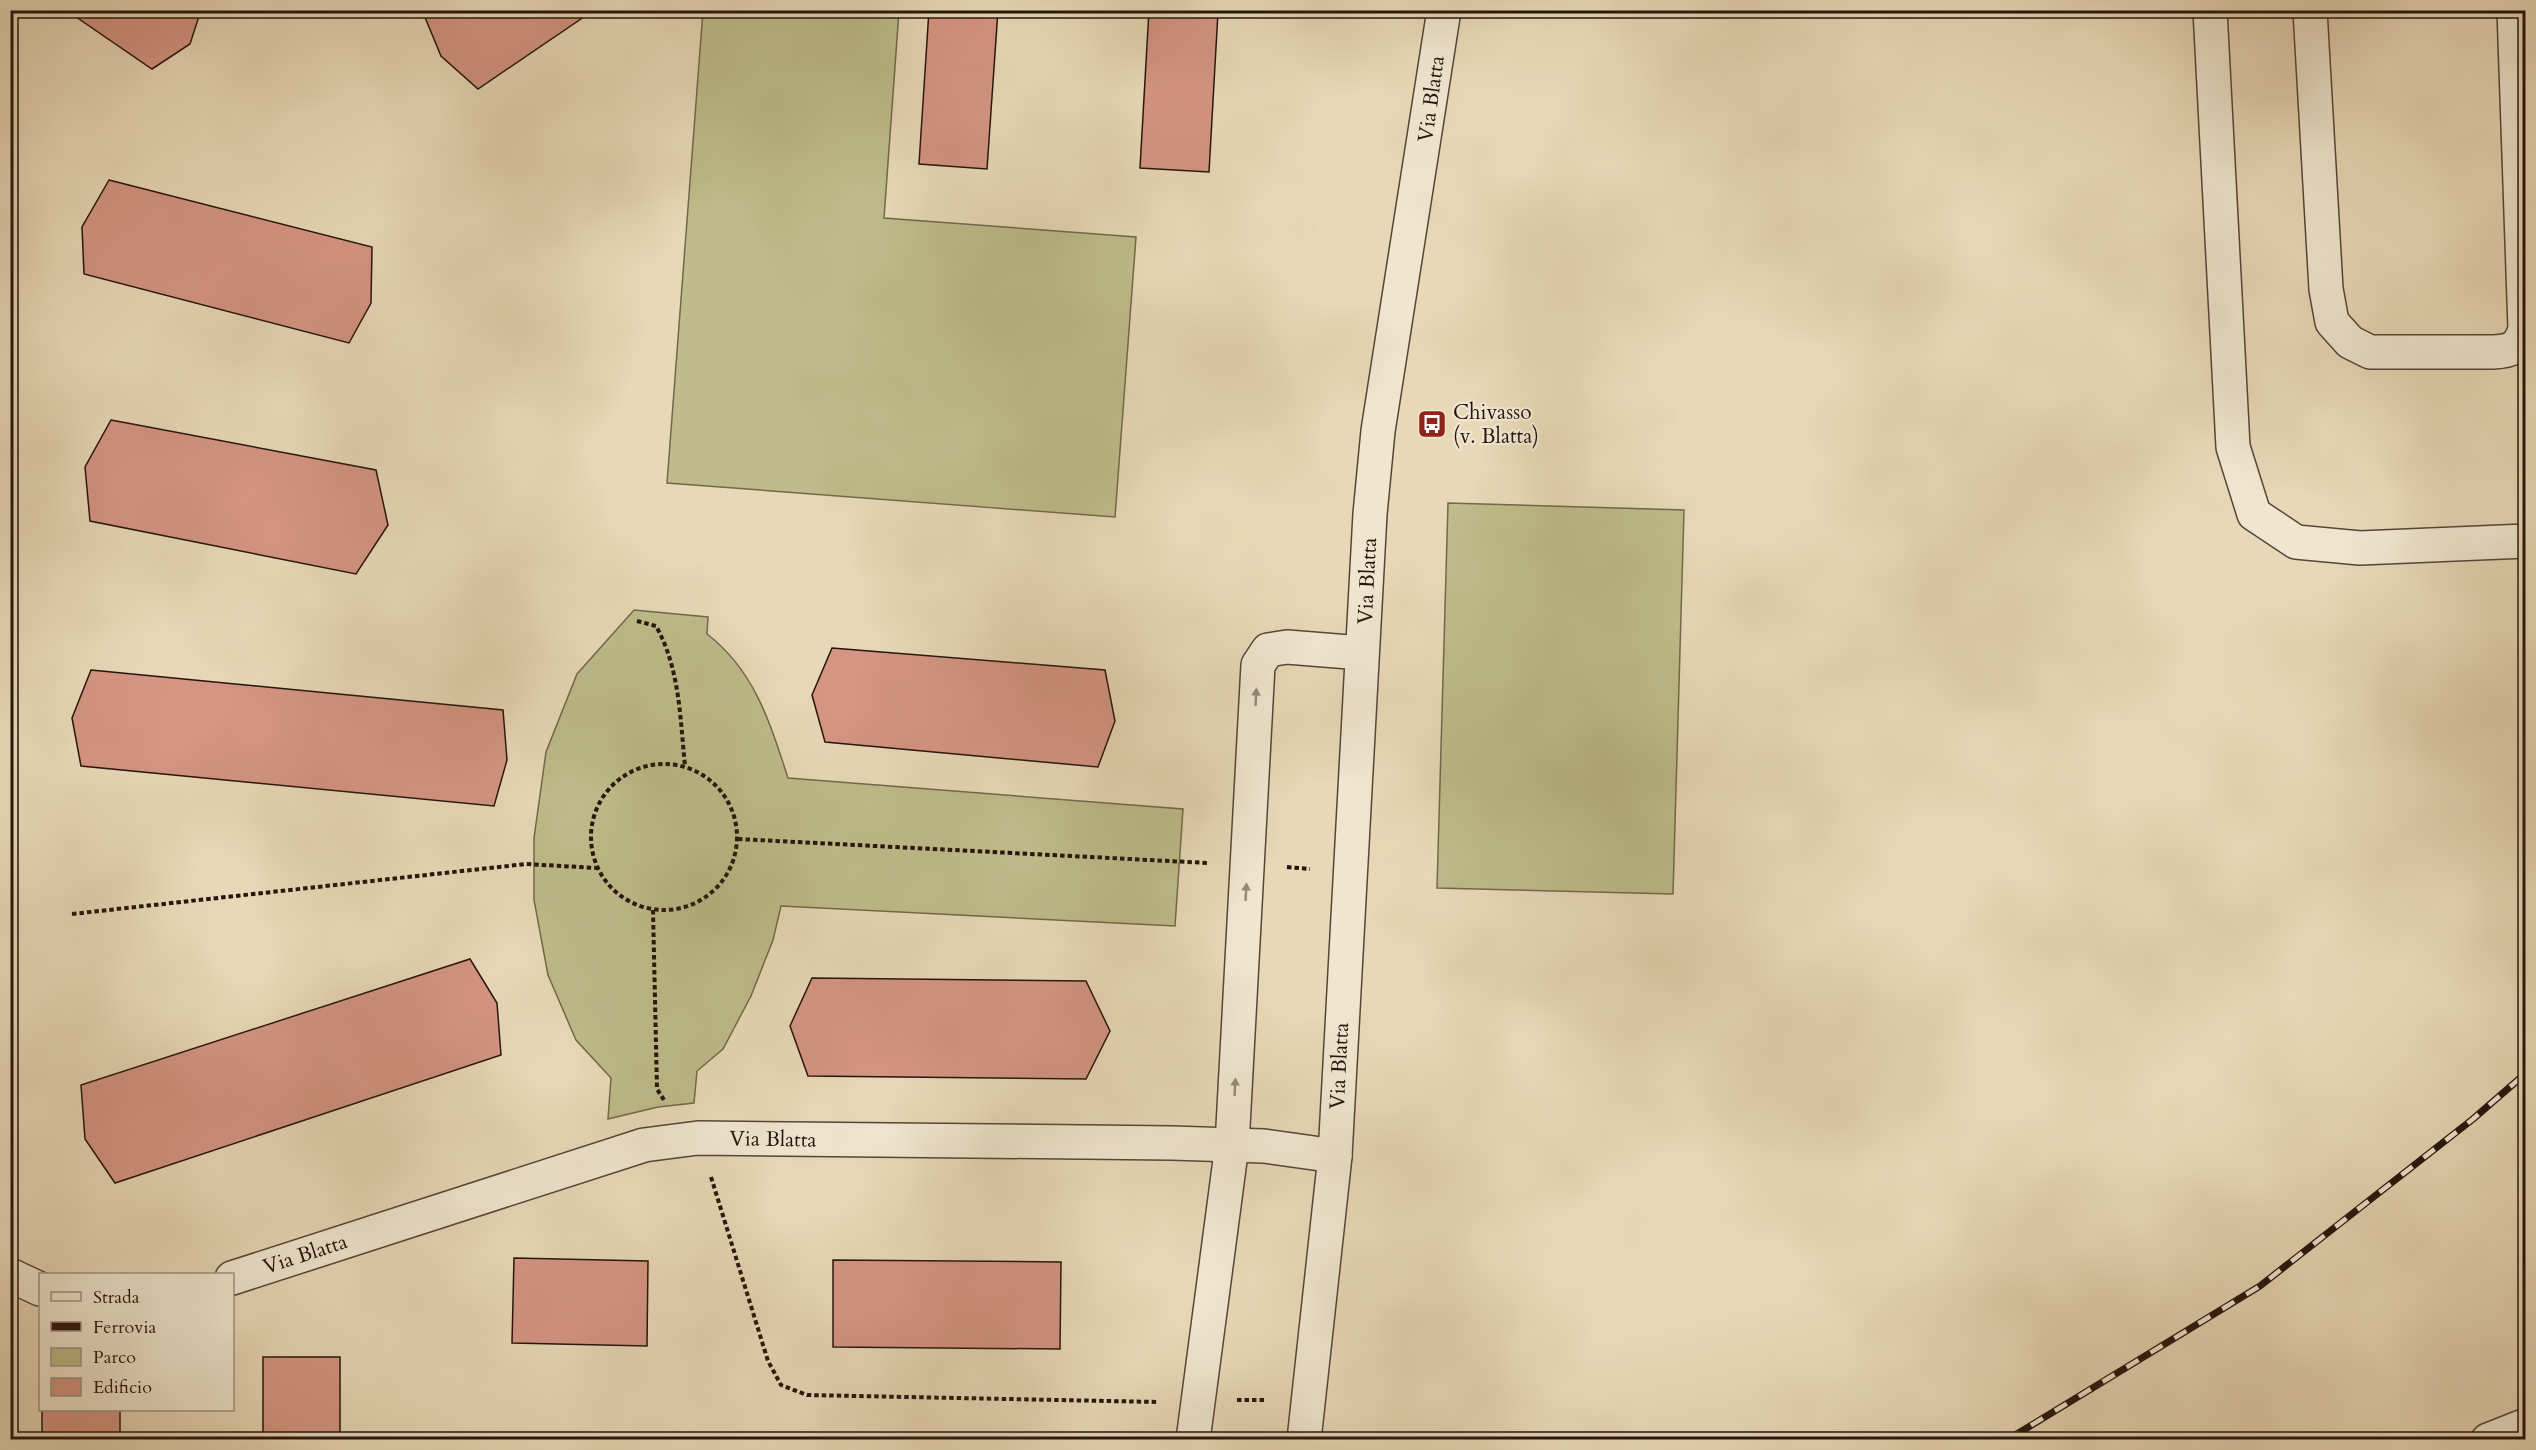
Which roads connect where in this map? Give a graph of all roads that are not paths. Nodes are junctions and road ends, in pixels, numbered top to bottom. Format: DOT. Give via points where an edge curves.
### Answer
graph roads {
  1 [pos="1444,10"];
  2 [pos="2210,10"];
  3 [pos="2310,10"];
  4 [pos="2514,10"];
  5 [pos="2526,541"];
  6 [pos="1362,654"];
  7 [pos="1232,1145"];
  8 [pos="1335,1156"];
  9 [pos="10,1275"];
  10 [pos="234,1277"];
  11 [pos="39,1289"];
  12 [pos="2526,1425"];
  13 [pos="1193,1440"];
  14 [pos="1304,1440"];
  15 [pos="2488,1440"];
  1 -- 6 [label="street, Via Blatta" via="1378,430"];
  2 -- 5 [label="street" via="2233,447 2254,514 2296,542 2360,548"];
  3 -- 4 [label="street" via="2326,289 2332,322 2350,342 2370,352 2493,352 2510,351 2520,344 2525,329"];
  7 -- 6 [label="street, one-way" via="1258,665 1268,650 1287,647"];
  6 -- 8 [label="street, Via Blatta"];
  7 -- 8 [label="street, Via Blatta"];
  7 -- 10 [label="street, Via Blatta" via="699,1138 644,1144"];
  7 -- 13 [label="street"];
  8 -- 14 [label="street, Via Blatta"];
  9 -- 11 [label="street"];
  12 -- 15 [label="street"];
}
